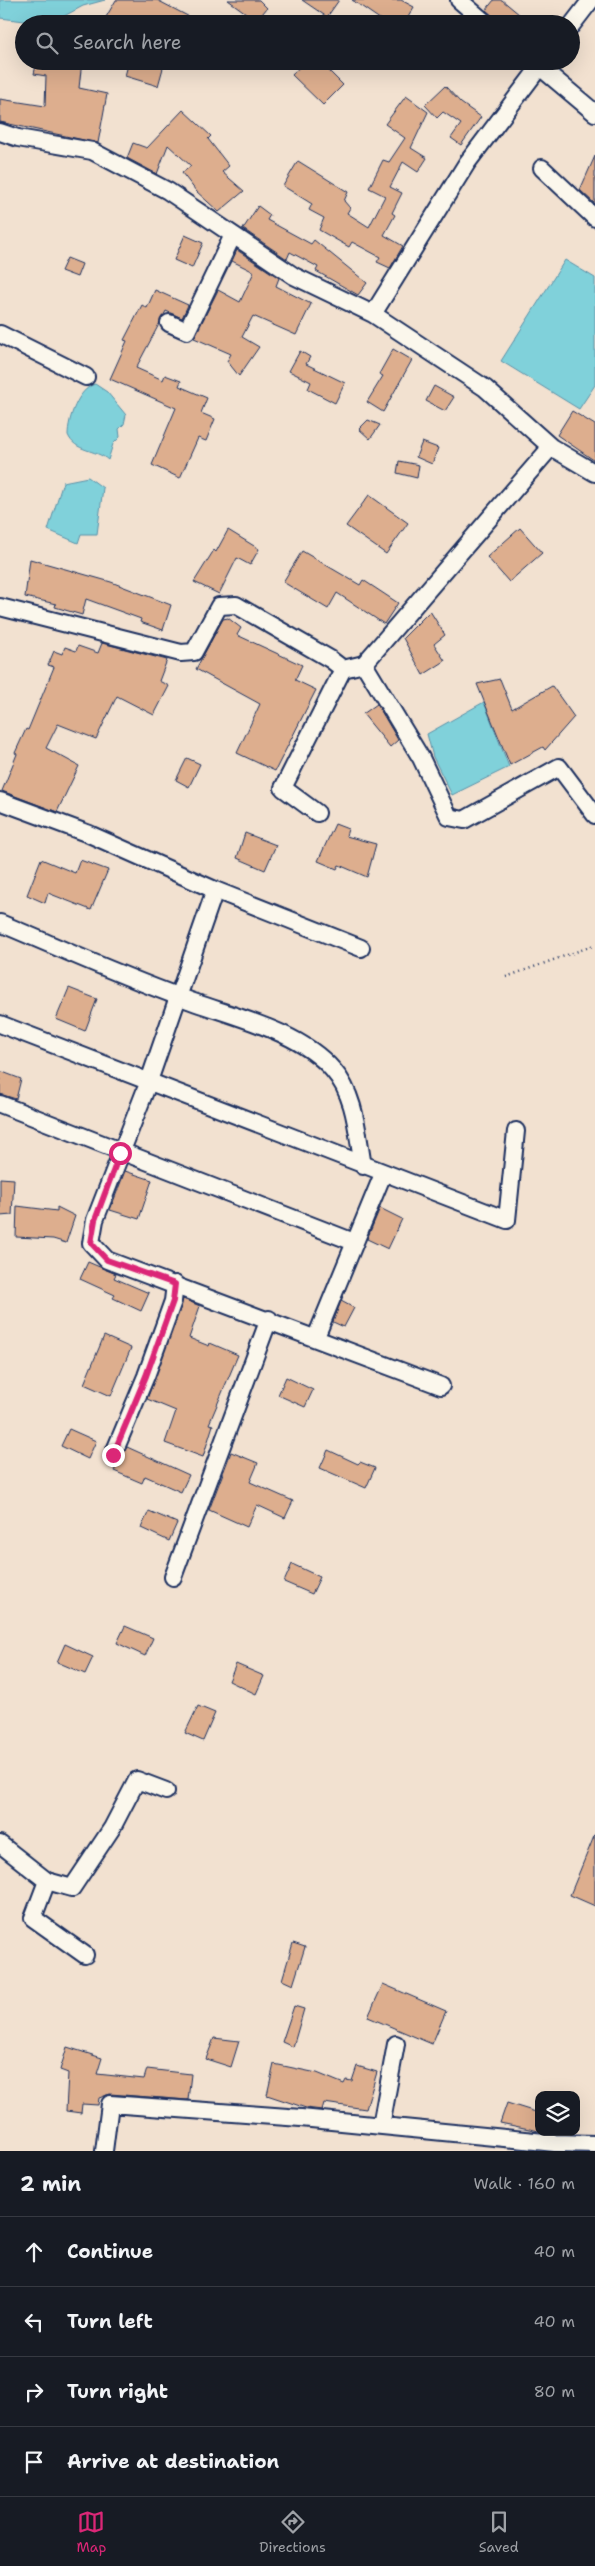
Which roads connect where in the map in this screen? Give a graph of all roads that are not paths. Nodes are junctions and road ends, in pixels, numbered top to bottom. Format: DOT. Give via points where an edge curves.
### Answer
graph roads {
  1 [pos="459,0"];
  2 [pos="591,0"];
  3 [pos="477,15"];
  4 [pos="579,15"];
  5 [pos="534,70"];
  6 [pos="547,70"];
  7 [pos="595,113"];
  8 [pos="0,132"];
  9 [pos="542,168"];
  10 [pos="595,218"];
  11 [pos="233,235"];
  12 [pos="373,314"];
  13 [pos="169,323"];
  14 [pos="0,334"];
  15 [pos="86,377"];
  16 [pos="551,447"];
  17 [pos="595,473"];
  18 [pos="0,607"];
  19 [pos="364,664"];
  20 [pos="343,669"];
  21 [pos="1,805"];
  22 [pos="317,813"];
  23 [pos="595,815"];
  24 [pos="216,890"];
  25 [pos="0,923"];
  26 [pos="360,948"];
  27 [pos="179,997"];
  28 [pos="0,1024"];
  29 [pos="149,1081"];
  30 [pos="0,1104"];
  31 [pos="516,1131"];
  32 [pos="120,1153"];
  33 [pos="363,1166"];
  34 [pos="383,1174"];
  35 [pos="354,1242"];
  36 [pos="175,1284"];
  37 [pos="269,1319"];
  38 [pos="316,1337"];
  39 [pos="441,1386"];
  40 [pos="113,1455"];
  41 [pos="173,1577"];
  42 [pos="166,1791"];
  43 [pos="0,1844"];
  44 [pos="47,1881"];
  45 [pos="85,1955"];
  46 [pos="396,2044"];
  47 [pos="381,2126"];
  48 [pos="595,2144"];
  49 [pos="104,2151"];
  1 -- 3 [label="street"];
  2 -- 4 [label="street"];
  5 -- 12 [label="street" via="467,163"];
  6 -- 7 [label="street"];
  8 -- 11 [label="street" via="92,152 168,191"];
  9 -- 10 [label="street"];
  11 -- 12 [label="street" via="294,276"];
  11 -- 13 [label="street" via="187,331"];
  12 -- 16 [label="street" via="485,388"];
  14 -- 15 [label="street"];
  16 -- 17 [label="street"];
  16 -- 19 [label="street"];
  18 -- 20 [label="street" via="181,653 194,652 219,606 236,605"];
  19 -- 20 [label="street"];
  19 -- 23 [label="street" via="420,758 449,817 464,820 559,767"];
  20 -- 22 [label="street" via="283,788"];
  21 -- 24 [label="street" via="89,834"];
  24 -- 26 [label="street"];
  24 -- 27 [label="street"];
  25 -- 27 [label="street"];
  27 -- 29 [label="street"];
  27 -- 33 [label="street" via="293,1038 320,1056 350,1094"];
  28 -- 29 [label="street"];
  29 -- 32 [label="street"];
  29 -- 33 [label="street"];
  30 -- 32 [label="street"];
  31 -- 34 [label="street" via="507,1220"];
  32 -- 35 [label="street"];
  32 -- 36 [label="street" via="95,1220 91,1243 107,1260"];
  33 -- 34 [label="street"];
  34 -- 35 [label="street"];
  35 -- 38 [label="street"];
  36 -- 37 [label="street"];
  36 -- 40 [label="street" via="173,1301 146,1376"];
  37 -- 38 [label="street"];
  37 -- 41 [label="street"];
  38 -- 39 [label="street"];
  42 -- 44 [label="street" via="137,1780 112,1828 72,1888"];
  43 -- 44 [label="street"];
  44 -- 45 [label="street" via="33,1918"];
  46 -- 47 [label="street"];
  47 -- 48 [label="street"];
  47 -- 49 [label="street" via="110,2104"];
}
